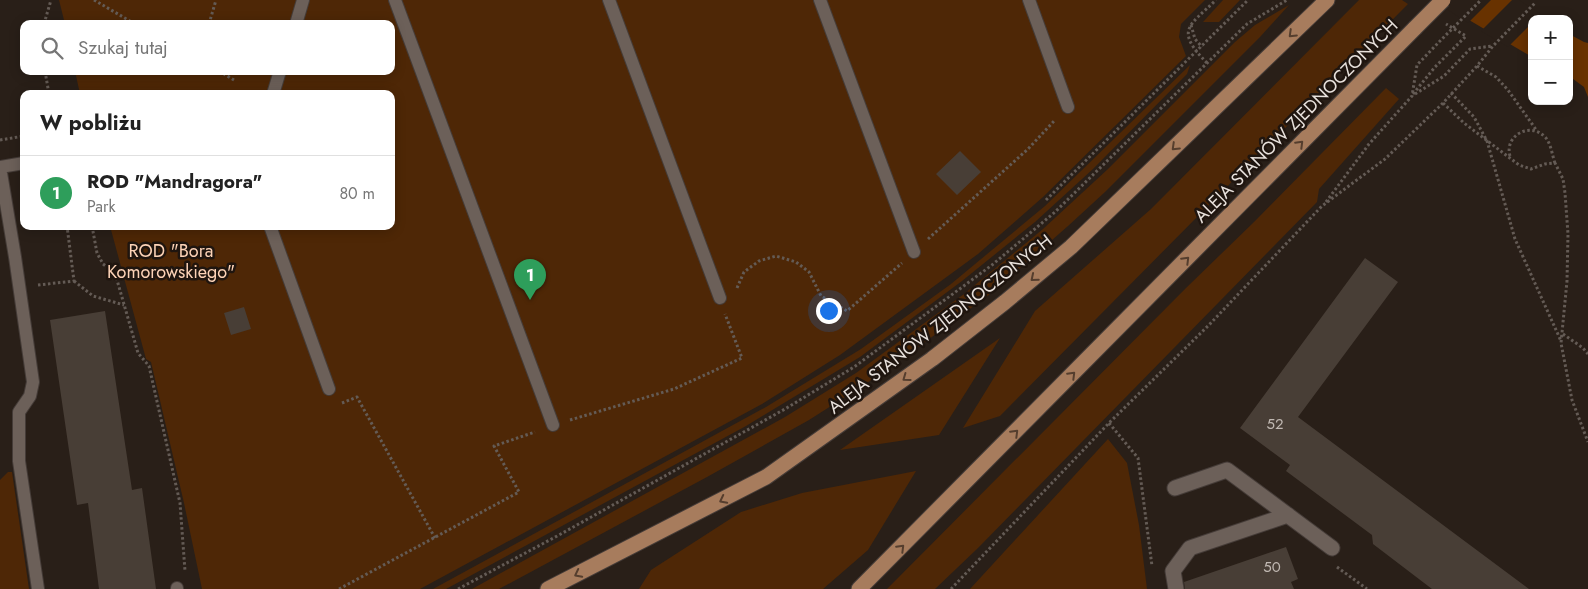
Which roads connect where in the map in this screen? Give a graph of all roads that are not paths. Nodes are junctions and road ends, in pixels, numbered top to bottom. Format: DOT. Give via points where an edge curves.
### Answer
graph roads {
  1 [pos="304,0"];
  2 [pos="395,0"];
  3 [pos="609,0"];
  4 [pos="820,0"];
  5 [pos="1029,0"];
  6 [pos="1327,0"];
  7 [pos="1443,0"];
  8 [pos="297,20"];
  9 [pos="279,75"];
  10 [pos="274,90"];
  11 [pos="1068,107"];
  12 [pos="20,164"];
  13 [pos="0,167"];
  14 [pos="271,230"];
  15 [pos="914,252"];
  16 [pos="720,298"];
  17 [pos="329,389"];
  18 [pos="553,425"];
  19 [pos="1175,488"];
  20 [pos="1288,516"];
  21 [pos="1332,548"];
  22 [pos="38,589"];
  23 [pos="548,589"];
  24 [pos="860,589"];
  25 [pos="1176,589"];
  1 -- 8 [label="lane"];
  2 -- 18 [label="lane"];
  3 -- 16 [label="lane"];
  4 -- 15 [label="lane"];
  5 -- 11 [label="lane"];
  6 -- 23 [label="main road, ALEJA STANÓW ZJEDNOCZONYCH, one-way" via="1071,247 932,359 766,477"];
  24 -- 7 [label="main road, ALEJA STANÓW ZJEDNOCZONYCH, one-way, bridge"];
  9 -- 10 [label="lane"];
  12 -- 13 [label="lane"];
  13 -- 22 [label="lane" via="33,382 30,396 19,412 19,461"];
  14 -- 17 [label="lane"];
  19 -- 20 [label="street" via="1227,470"];
  20 -- 21 [label="street"];
  20 -- 25 [label="street" via="1190,548 1173,571"];
}
